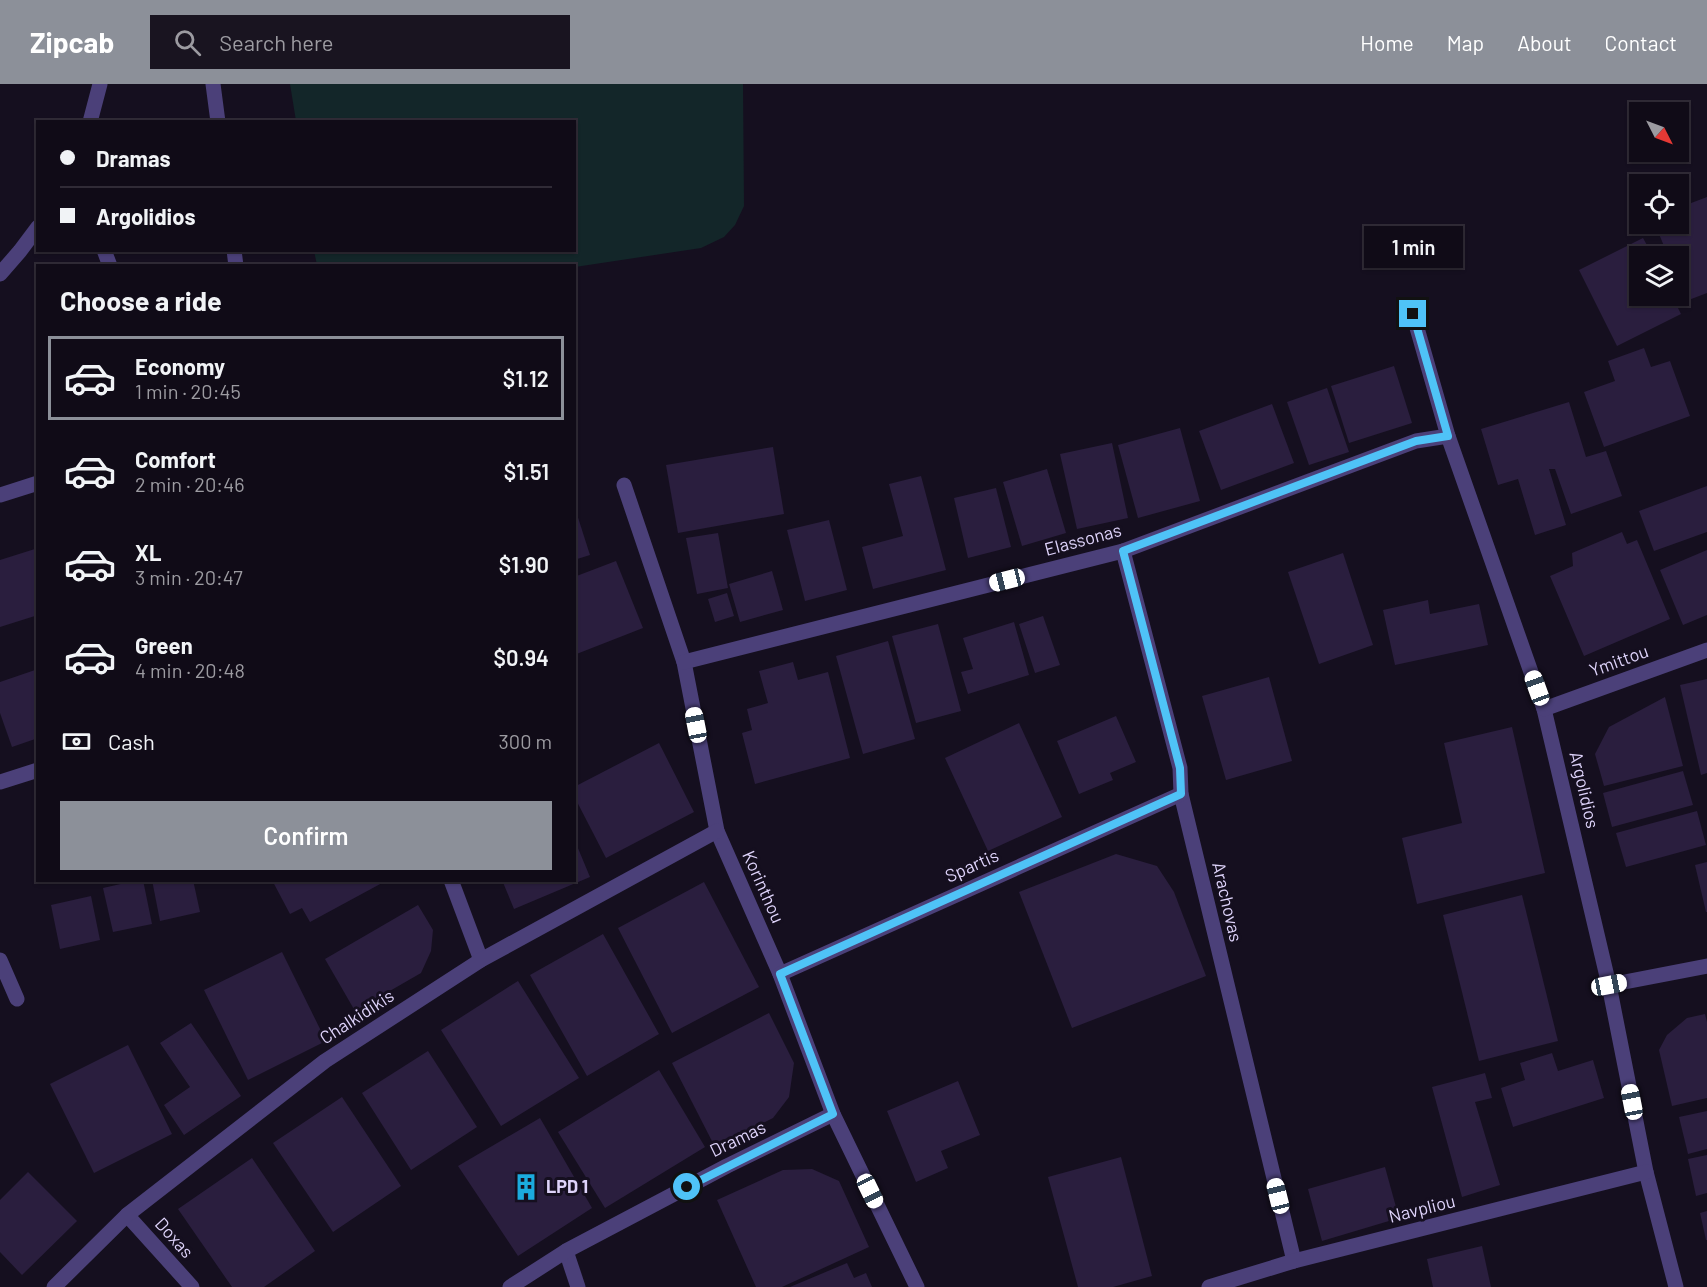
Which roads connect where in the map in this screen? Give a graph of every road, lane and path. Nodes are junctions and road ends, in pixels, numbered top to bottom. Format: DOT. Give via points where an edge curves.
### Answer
graph roads {
  1 [pos="100,84"];
  2 [pos="213,84"];
  3 [pos="91,120"];
  4 [pos="218,120"];
  5 [pos="36,230"];
  6 [pos="0,274"];
  7 [pos="1413,314"];
  8 [pos="1448,436"];
  9 [pos="36,484"];
  10 [pos="624,485"];
  11 [pos="0,495"];
  12 [pos="1123,551"];
  13 [pos="1707,650"];
  14 [pos="684,662"];
  15 [pos="1544,709"];
  16 [pos="36,771"];
  17 [pos="0,782"];
  18 [pos="1181,794"];
  19 [pos="717,831"];
  20 [pos="451,882"];
  21 [pos="0,960"];
  22 [pos="481,960"];
  23 [pos="1707,966"];
  24 [pos="780,974"];
  25 [pos="1609,985"];
  26 [pos="17,999"];
  27 [pos="833,1114"];
  28 [pos="1646,1172"];
  29 [pos="127,1215"];
  30 [pos="567,1251"];
  31 [pos="1294,1262"];
  32 [pos="54,1287"];
  33 [pos="192,1287"];
  34 [pos="510,1287"];
  35 [pos="578,1287"];
  36 [pos="917,1287"];
  37 [pos="1209,1287"];
  38 [pos="1676,1287"];
  1 -- 3 [label="street"];
  2 -- 4 [label="street"];
  5 -- 6 [label="street"];
  7 -- 8 [label="street, Argolidios"];
  8 -- 12 [label="street, Elassonas" via="1416,441"];
  8 -- 15 [label="street, Argolidios"];
  9 -- 11 [label="street"];
  10 -- 14 [label="street, Korinthou"];
  12 -- 14 [label="street, Elassonas"];
  12 -- 18 [label="street, Arachovas" via="1180,768"];
  13 -- 15 [label="street, Ymittou"];
  14 -- 19 [label="street, Korinthou"];
  15 -- 25 [label="street, Argolidios"];
  16 -- 17 [label="street"];
  18 -- 24 [label="street, Spartis"];
  18 -- 31 [label="street, Arachovas"];
  19 -- 22 [label="street, Chalkidikis"];
  19 -- 24 [label="street, Korinthou"];
  20 -- 22 [label="street"];
  21 -- 26 [label="street"];
  22 -- 29 [label="street, Chalkidikis" via="325,1061"];
  23 -- 25 [label="street"];
  24 -- 27 [label="street, Korinthou"];
  25 -- 28 [label="street, Argolidios"];
  27 -- 30 [label="street, Dramas"];
  27 -- 36 [label="street, Korinthou"];
  28 -- 31 [label="street, Navpliou"];
  28 -- 38 [label="street, Argolidios"];
  29 -- 32 [label="street, Chalkidikis"];
  29 -- 33 [label="street, Doxas"];
  30 -- 34 [label="street, Dramas"];
  30 -- 35 [label="street"];
  31 -- 37 [label="street, Navpliou"];
}
